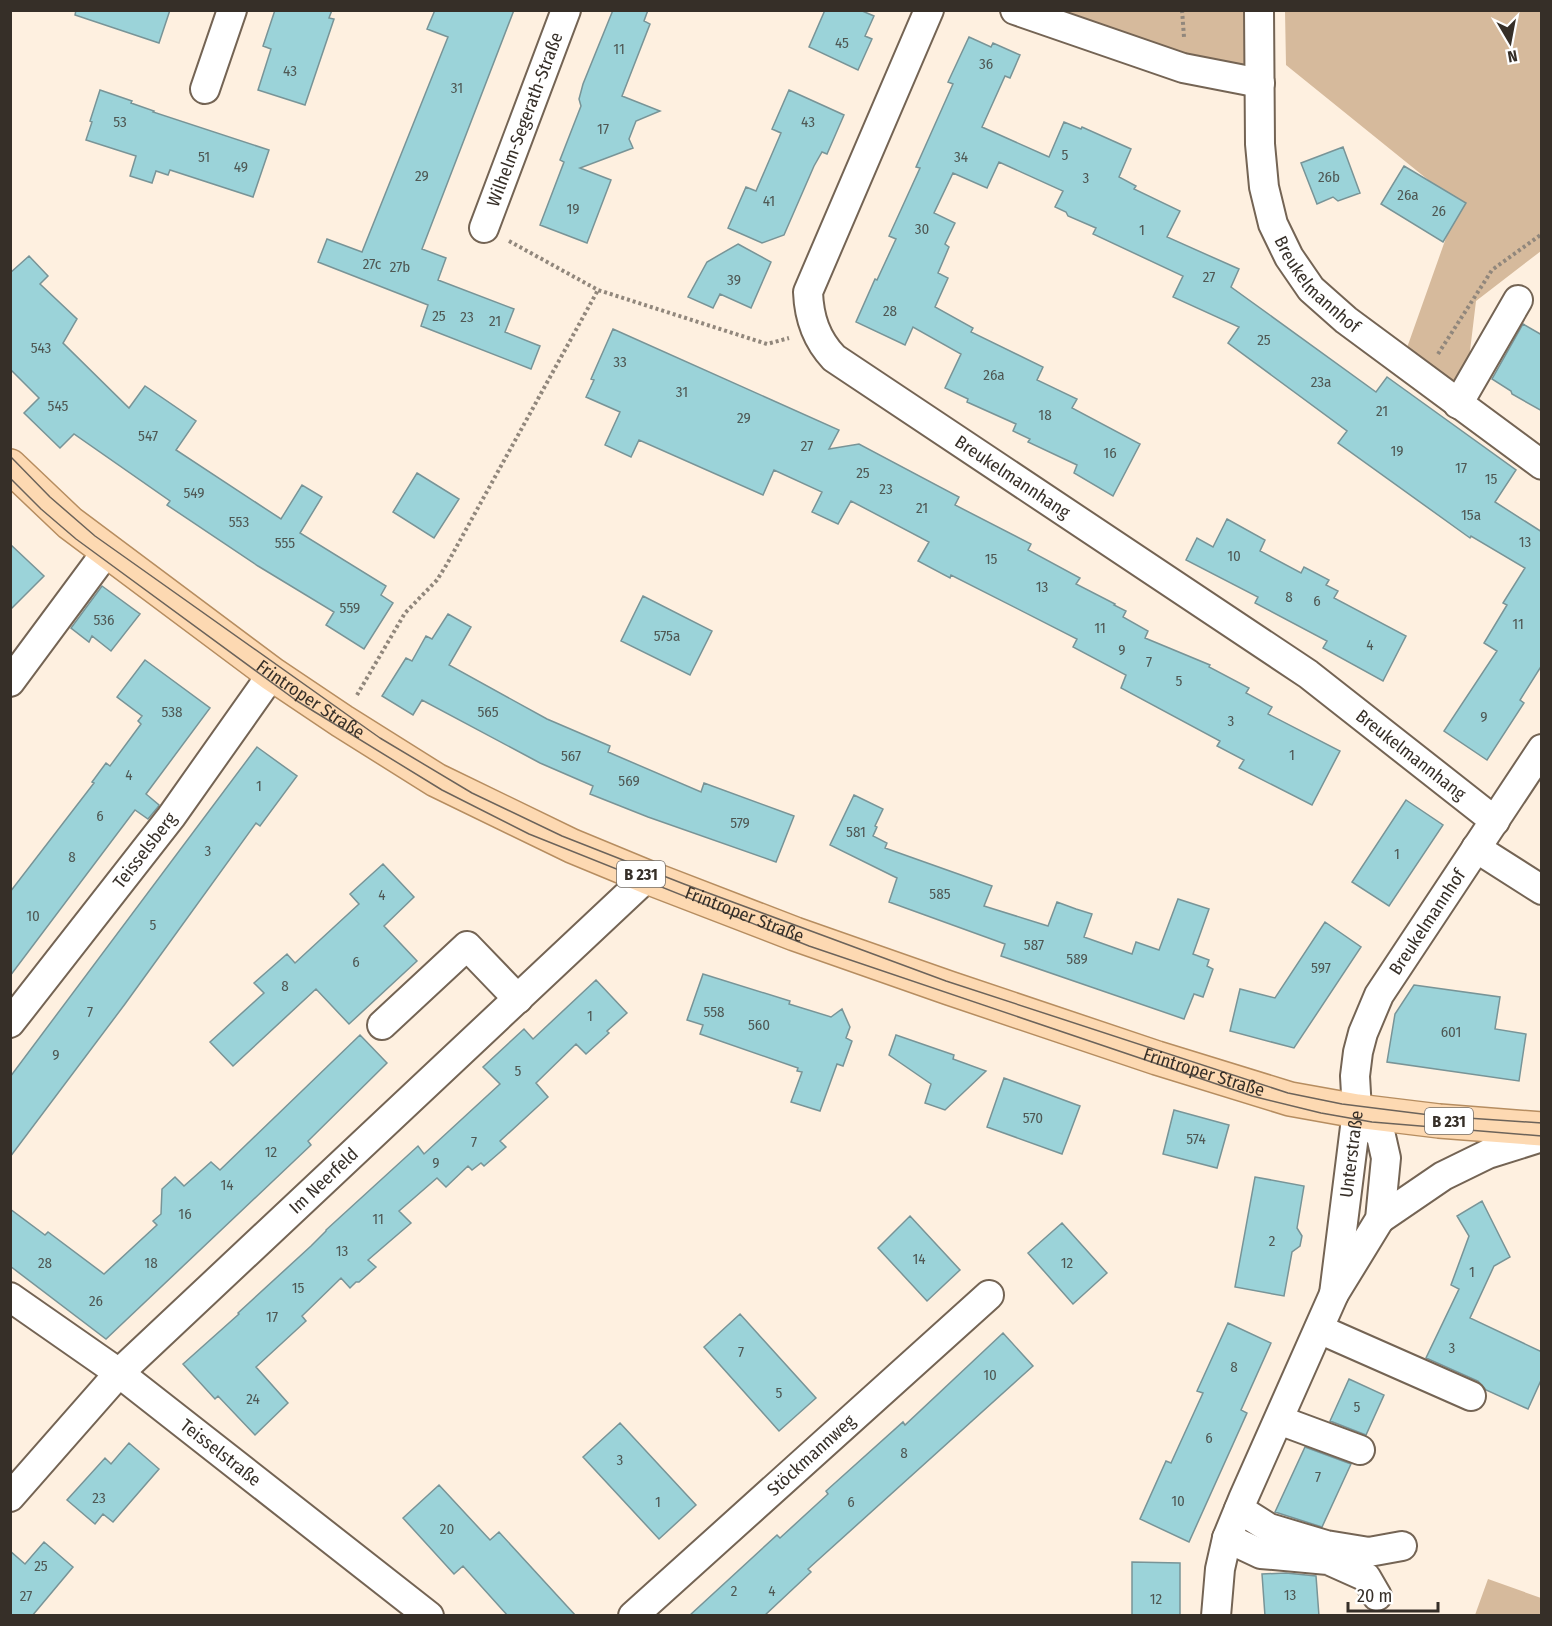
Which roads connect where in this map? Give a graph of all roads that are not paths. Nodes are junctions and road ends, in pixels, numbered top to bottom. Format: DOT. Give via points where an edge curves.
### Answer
graph roads {
  1 [pos="232,10"];
  2 [pos="566,10"];
  3 [pos="929,10"];
  4 [pos="1015,10"];
  5 [pos="1259,10"];
  6 [pos="1260,83"];
  7 [pos="205,89"];
  8 [pos="484,228"];
  9 [pos="1518,300"];
  10 [pos="1458,404"];
  11 [pos="1542,465"];
  12 [pos="10,466"];
  13 [pos="107,551"];
  14 [pos="272,674"];
  15 [pos="10,682"];
  16 [pos="1542,749"];
  17 [pos="1495,820"];
  18 [pos="1476,848"];
  19 [pos="647,877"];
  20 [pos="1542,890"];
  21 [pos="518,999"];
  22 [pos="10,1023"];
  23 [pos="382,1025"];
  24 [pos="1357,1111"];
  25 [pos="1542,1129"];
  26 [pos="1542,1137"];
  27 [pos="1380,1219"];
  28 [pos="1334,1294"];
  29 [pos="989,1295"];
  30 [pos="10,1297"];
  31 [pos="1319,1329"];
  32 [pos="119,1373"];
  33 [pos="1471,1396"];
  34 [pos="1279,1419"];
  35 [pos="1360,1450"];
  36 [pos="10,1497"];
  37 [pos="1239,1509"];
  38 [pos="1227,1538"];
  39 [pos="1402,1546"];
  40 [pos="1377,1596"];
  41 [pos="429,1616"];
  42 [pos="633,1616"];
  43 [pos="1216,1616"];
  1 -- 7 [label="street"];
  2 -- 8 [label="street, Wilhelm-Segerath-Straße"];
  3 -- 17 [label="street, Breukelmannhang" via="808,291 815,331 824,347 834,358 1308,674"];
  4 -- 6 [label="street" via="1183,68"];
  5 -- 6 [label="street, Breukelmannhof"];
  6 -- 10 [label="street, Breukelmannhof" via="1264,187 1274,224 1289,257 1311,289 1346,320"];
  9 -- 10 [label="street"];
  10 -- 11 [label="street, Breukelmannhof"];
  12 -- 13 [label="main road, Frintroper Straße / B 231" via="70,523"];
  13 -- 14 [label="main road, Frintroper Straße / B 231"];
  13 -- 15 [label="street"];
  14 -- 19 [label="main road, Frintroper Straße / B 231" via="436,780 572,846"];
  14 -- 22 [label="street, Teisselsberg" via="171,817"];
  16 -- 17 [label="street, Breukelmannhof"];
  17 -- 18 [label="street, Breukelmannhof"];
  18 -- 20 [label="street"];
  18 -- 24 [label="street, Breukelmannhof" via="1374,1006 1358,1052"];
  19 -- 21 [label="street, Im Neerfeld"];
  19 -- 24 [label="main road, Frintroper Straße / B 231" via="795,934 1158,1058 1290,1099"];
  21 -- 23 [label="street" via="467,946"];
  21 -- 32 [label="street, Im Neerfeld"];
  24 -- 25 [label="main road, Frintroper Straße / B 231"];
  24 -- 27 [label="street, Unterstraße" via="1381,1136 1386,1158"];
  24 -- 28 [label="street, Unterstraße"];
  26 -- 27 [label="street" via="1488,1154 1443,1176"];
  27 -- 28 [label="street, Unterstraße"];
  28 -- 31 [label="street, Unterstraße"];
  29 -- 42 [label="street, Stöckmannweg"];
  30 -- 32 [label="street, Teisselstraße"];
  31 -- 33 [label="street"];
  31 -- 34 [label="street, Unterstraße"];
  32 -- 36 [label="street, Im Neerfeld"];
  32 -- 41 [label="street, Teisselstraße"];
  34 -- 35 [label="street"];
  34 -- 37 [label="street, Unterstraße"];
  37 -- 38 [label="street, Unterstraße"];
  37 -- 39 [label="street" via="1269,1528 1326,1545 1370,1552"];
  38 -- 40 [label="street" via="1261,1554 1328,1560 1366,1577"];
  38 -- 43 [label="street, Unterstraße"];
}
